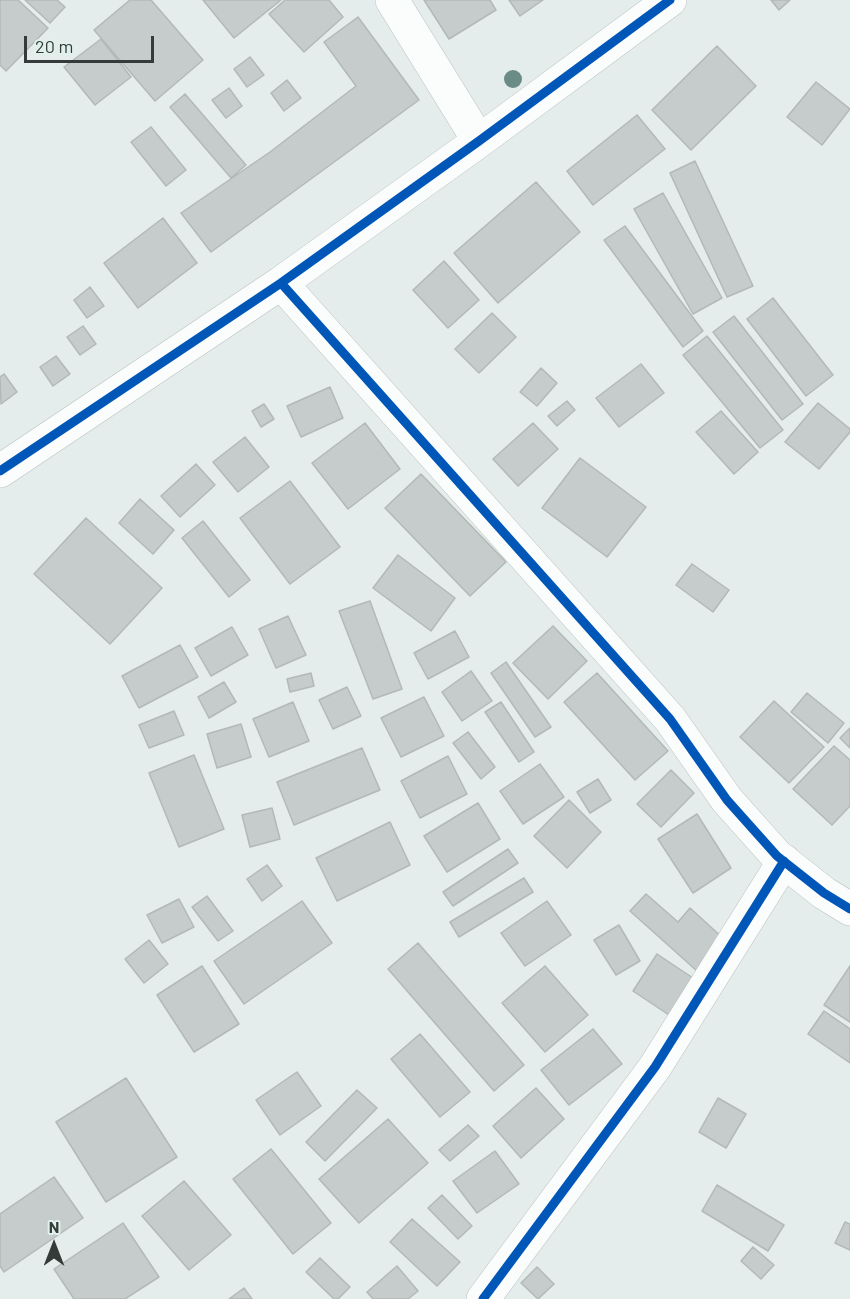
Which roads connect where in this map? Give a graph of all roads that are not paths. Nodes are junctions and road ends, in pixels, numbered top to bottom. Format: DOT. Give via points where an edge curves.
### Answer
graph roads {
  1 [pos="392,0"];
  2 [pos="670,0"];
  3 [pos="479,141"];
  4 [pos="281,283"];
  5 [pos="0,471"];
  6 [pos="784,861"];
  7 [pos="850,909"];
  8 [pos="483,1299"];
  1 -- 3 [label="street"];
  2 -- 3 [label="street"];
  3 -- 4 [label="street"];
  4 -- 5 [label="street"];
  4 -- 6 [label="street" via="670,719 727,800"];
  6 -- 7 [label="street"];
  6 -- 8 [label="street" via="655,1067"];
}
